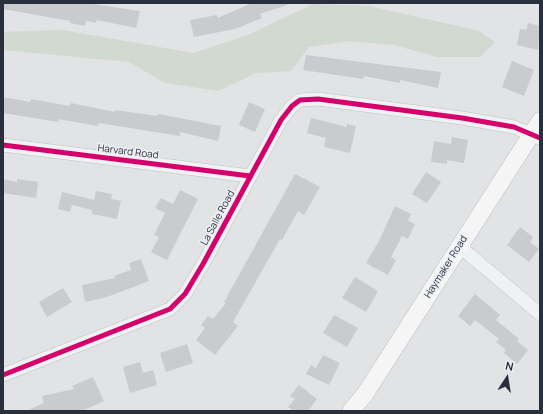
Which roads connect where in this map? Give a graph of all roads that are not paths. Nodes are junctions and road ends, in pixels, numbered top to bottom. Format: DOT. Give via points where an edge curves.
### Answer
graph roads {
  1 [pos="537,131"];
  2 [pos="3,145"];
  3 [pos="250,176"];
  4 [pos="459,246"];
  5 [pos="540,314"];
  6 [pos="3,375"];
  7 [pos="351,411"];
  1 -- 3 [label="street, La Salle Road" via="462,118 300,100 281,120"];
  1 -- 4 [label="main road, Haymaker Road"];
  2 -- 3 [label="street, Harvard Road"];
  3 -- 6 [label="street, La Salle Road" via="185,294 170,309"];
  4 -- 5 [label="street"];
  4 -- 7 [label="main road, Haymaker Road" via="365,394"];
}
